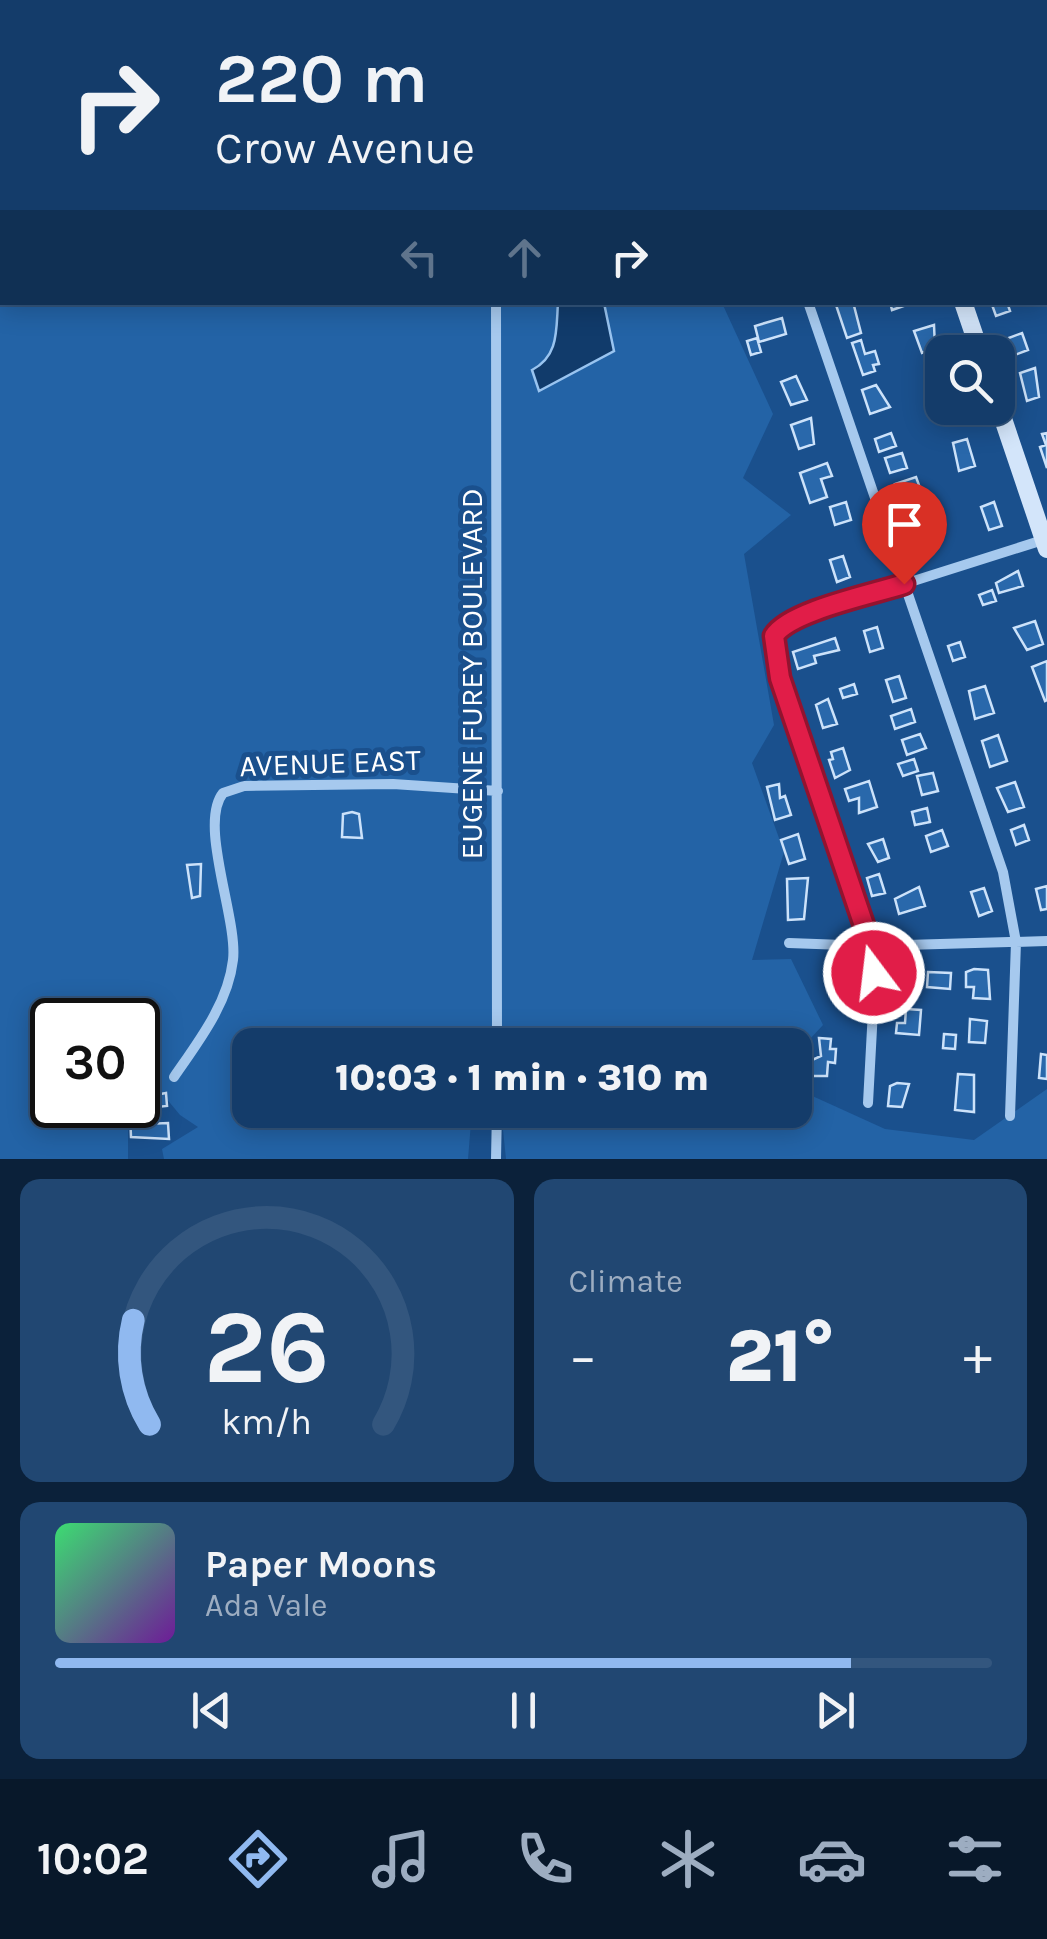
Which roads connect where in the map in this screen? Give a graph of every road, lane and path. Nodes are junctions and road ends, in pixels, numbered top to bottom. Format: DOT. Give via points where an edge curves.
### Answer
graph roads {
  1 [pos="496,305"];
  2 [pos="809,305"];
  3 [pos="964,305"];
  4 [pos="974,335"];
  5 [pos="1005,425"];
  6 [pos="1046,543"];
  7 [pos="904,584"];
  8 [pos="498,790"];
  9 [pos="1047,941"];
  10 [pos="1016,942"];
  11 [pos="789,943"];
  12 [pos="871,946"];
  13 [pos="497,1028"];
  14 [pos="174,1077"];
  15 [pos="868,1103"];
  16 [pos="1010,1116"];
  17 [pos="497,1128"];
  18 [pos="496,1159"];
  1 -- 8 [label="street, EUGENE FUREY BOULEVARD"];
  2 -- 7 [label="street"];
  3 -- 4 [label="street"];
  5 -- 6 [label="street"];
  6 -- 7 [label="street"];
  7 -- 10 [label="street" via="1002,872"];
  7 -- 12 [label="street" via="782,626 774,636"];
  8 -- 13 [label="street, EUGENE FUREY BOULEVARD"];
  8 -- 14 [label="street, AVENUE EAST" via="362,784 244,786 224,793 216,820 234,939 232,969 203,1036"];
  9 -- 10 [label="street"];
  10 -- 12 [label="street"];
  10 -- 16 [label="street"];
  11 -- 12 [label="street"];
  12 -- 15 [label="street"];
  17 -- 18 [label="street"];
}
